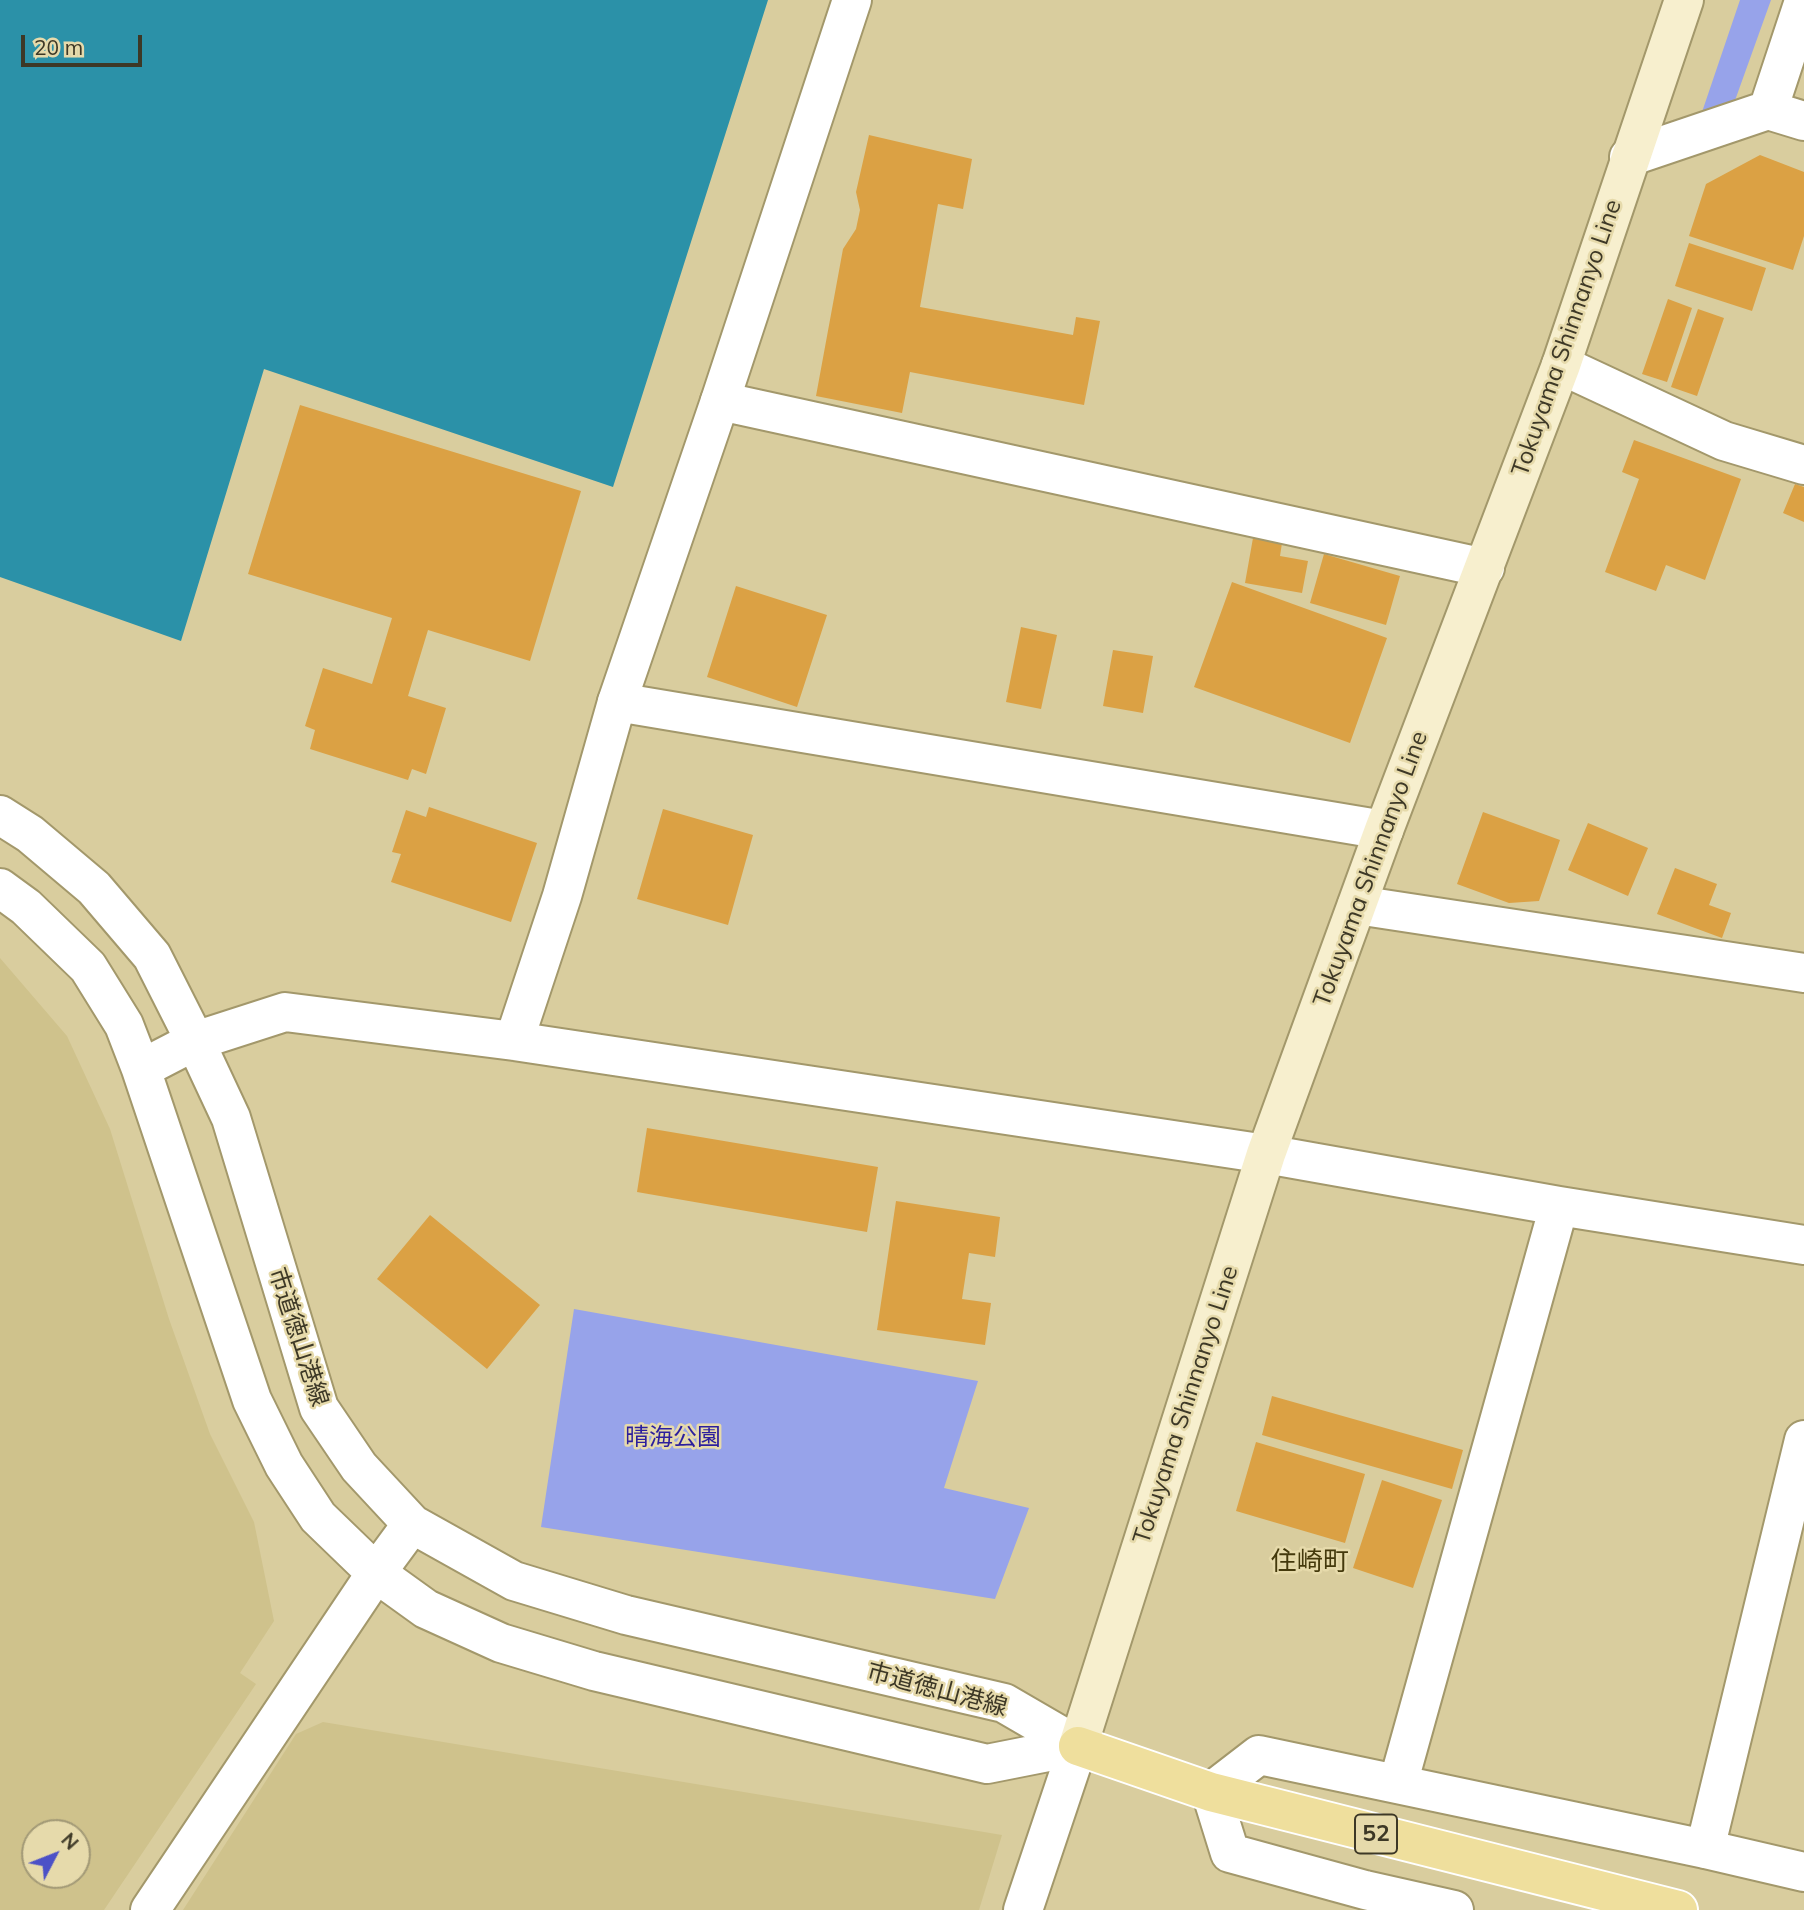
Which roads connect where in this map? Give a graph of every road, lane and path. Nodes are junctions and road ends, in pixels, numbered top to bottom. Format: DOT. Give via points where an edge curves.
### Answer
graph roads {
  1 [pos="852,0"];
  2 [pos="1684,0"];
  3 [pos="1804,1"];
  4 [pos="1768,110"];
  5 [pos="1804,121"];
  6 [pos="1629,158"];
  7 [pos="1561,365"];
  8 [pos="720,401"];
  9 [pos="1804,465"];
  10 [pos="1485,568"];
  11 [pos="617,702"];
  12 [pos="0,815"];
  13 [pos="1384,830"];
  14 [pos="0,888"];
  15 [pos="1357,905"];
  16 [pos="1804,973"];
  17 [pos="195,1041"];
  18 [pos="514,1041"];
  19 [pos="141,1069"];
  20 [pos="1266,1154"];
  21 [pos="1559,1206"];
  22 [pos="1804,1245"];
  23 [pos="1804,1440"];
  24 [pos="1796,1509"];
  25 [pos="412,1524"];
  26 [pos="376,1573"];
  27 [pos="1078,1745"];
  28 [pos="1398,1784"];
  29 [pos="1211,1793"];
  30 [pos="1704,1849"];
  31 [pos="1804,1872"];
  32 [pos="1362,1900"];
  33 [pos="150,1910"];
  34 [pos="1023,1910"];
  35 [pos="1454,1910"];
  36 [pos="1678,1910"];
  1 -- 8 [label="street"];
  2 -- 6 [label="main road, Tokuyama Shinnanyo Line"];
  3 -- 4 [label="street"];
  4 -- 5 [label="street"];
  4 -- 6 [label="street"];
  6 -- 7 [label="main road, Tokuyama Shinnanyo Line"];
  7 -- 9 [label="street" via="1724,441"];
  7 -- 10 [label="main road, Tokuyama Shinnanyo Line"];
  8 -- 10 [label="street"];
  8 -- 11 [label="street"];
  10 -- 13 [label="main road, Tokuyama Shinnanyo Line"];
  11 -- 13 [label="street"];
  11 -- 18 [label="street" via="562,896"];
  12 -- 17 [label="street, 市道徳山港線" via="94,888 152,956"];
  13 -- 15 [label="main road, Tokuyama Shinnanyo Line"];
  14 -- 19 [label="street" via="88,967 124,1025"];
  15 -- 16 [label="street"];
  15 -- 20 [label="main road, Tokuyama Shinnanyo Line"];
  17 -- 18 [label="street" via="285,1012"];
  17 -- 19 [label="street"];
  17 -- 25 [label="street, 市道徳山港線" via="231,1118 319,1408 359,1467"];
  18 -- 20 [label="street"];
  19 -- 26 [label="street" via="252,1400 284,1465 318,1517"];
  20 -- 21 [label="street"];
  20 -- 27 [label="main road, Tokuyama Shinnanyo Line"];
  21 -- 22 [label="street"];
  21 -- 28 [label="street"];
  23 -- 24 [label="street"];
  24 -- 30 [label="street"];
  25 -- 26 [label="street"];
  25 -- 27 [label="street, 市道徳山港線" via="514,1581 626,1615 1004,1703"];
  26 -- 27 [label="street" via="426,1609 501,1643 594,1671 987,1764"];
  26 -- 33 [label="street"];
  27 -- 29 [label="main road, 52"];
  27 -- 34 [label="street"];
  28 -- 29 [label="street" via="1259,1755"];
  28 -- 30 [label="street"];
  29 -- 32 [label="street" via="1230,1853"];
  29 -- 36 [label="main road, 52"];
  30 -- 31 [label="street"];
  32 -- 35 [label="street"];
}
